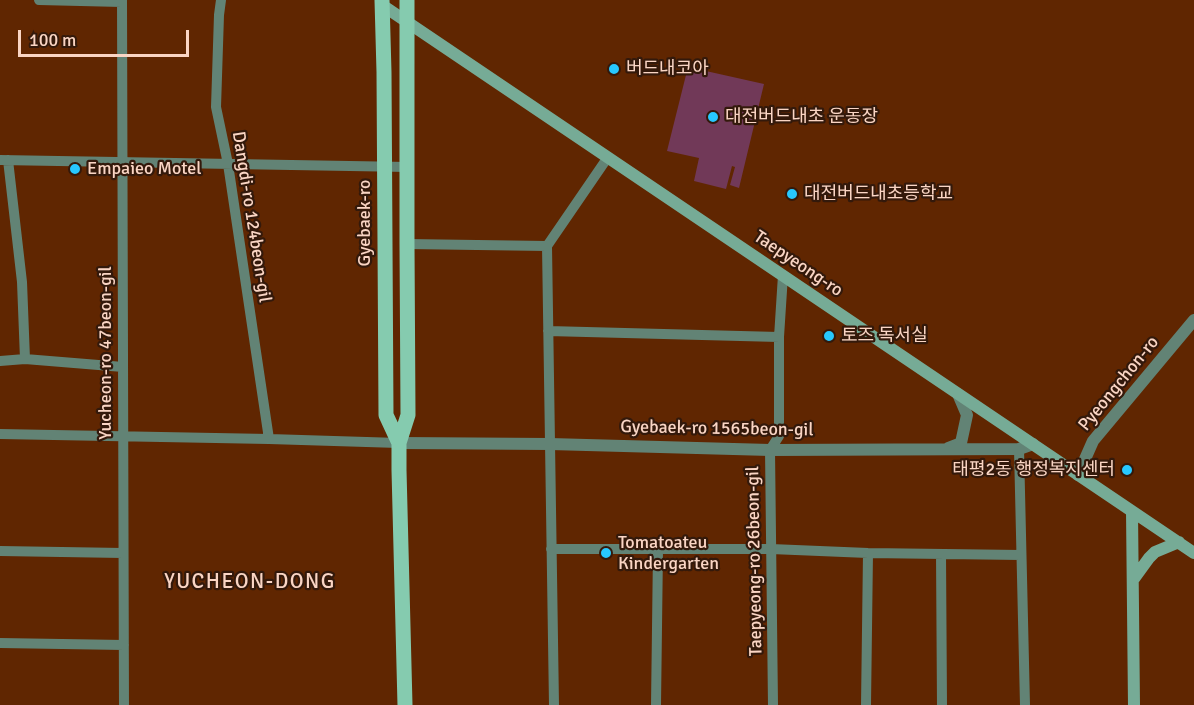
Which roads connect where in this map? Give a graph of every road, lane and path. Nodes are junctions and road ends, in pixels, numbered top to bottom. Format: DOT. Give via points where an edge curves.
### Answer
graph roads {
  1 [pos="39,0"];
  2 [pos="221,0"];
  3 [pos="407,0"];
  4 [pos="122,1"];
  5 [pos="382,2"];
  6 [pos="407,22"];
  7 [pos="608,157"];
  8 [pos="4,160"];
  9 [pos="122,162"];
  10 [pos="228,164"];
  11 [pos="384,166"];
  12 [pos="408,167"];
  13 [pos="406,244"];
  14 [pos="547,246"];
  15 [pos="783,276"];
  16 [pos="1194,320"];
  17 [pos="548,331"];
  18 [pos="779,337"];
  19 [pos="25,359"];
  20 [pos="0,361"];
  21 [pos="123,367"];
  22 [pos="958,394"];
  23 [pos="0,434"];
  24 [pos="123,436"];
  25 [pos="269,439"];
  26 [pos="399,443"];
  27 [pos="550,444"];
  28 [pos="1033,444"];
  29 [pos="947,448"];
  30 [pos="1019,449"];
  31 [pos="770,450"];
  32 [pos="1078,474"];
  33 [pos="1132,511"];
  34 [pos="1179,542"];
  35 [pos="552,549"];
  36 [pos="771,549"];
  37 [pos="658,550"];
  38 [pos="0,551"];
  39 [pos="123,553"];
  40 [pos="868,553"];
  41 [pos="1194,553"];
  42 [pos="941,554"];
  43 [pos="1021,555"];
  44 [pos="1133,580"];
  45 [pos="0,643"];
  46 [pos="124,645"];
  47 [pos="124,705"];
  48 [pos="405,705"];
  49 [pos="554,705"];
  50 [pos="656,705"];
  51 [pos="773,705"];
  52 [pos="867,705"];
  53 [pos="942,705"];
  54 [pos="1025,705"];
  55 [pos="1134,705"];
  1 -- 4 [label="street"];
  2 -- 10 [label="street, Dangdi-ro 124beon-gil" via="216,107"];
  3 -- 6 [label="main road, Gyebaek-ro"];
  4 -- 9 [label="street, Yucheon-ro 47beon-gil"];
  5 -- 6 [label="main road, Taepyeong-ro"];
  5 -- 11 [label="main road, Gyebaek-ro"];
  6 -- 7 [label="main road, Taepyeong-ro"];
  6 -- 12 [label="main road, Gyebaek-ro"];
  7 -- 14 [label="street"];
  7 -- 15 [label="main road, Taepyeong-ro"];
  8 -- 9 [label="street"];
  8 -- 19 [label="street" via="22,282"];
  9 -- 10 [label="street"];
  9 -- 21 [label="street, Yucheon-ro 47beon-gil"];
  10 -- 11 [label="street"];
  10 -- 25 [label="street, Dangdi-ro 124beon-gil"];
  11 -- 12 [label="street"];
  11 -- 26 [label="main road, Gyebaek-ro" via="386,415"];
  12 -- 13 [label="main road, Gyebaek-ro"];
  13 -- 14 [label="street"];
  13 -- 26 [label="main road, Gyebaek-ro" via="408,415"];
  14 -- 17 [label="street"];
  15 -- 18 [label="street, Taepyeong-ro 26beon-gil"];
  15 -- 22 [label="main road, Taepyeong-ro"];
  16 -- 32 [label="street, Pyeongchon-ro" via="1093,441"];
  17 -- 18 [label="street"];
  17 -- 27 [label="street"];
  18 -- 31 [label="street, Taepyeong-ro 26beon-gil" via="779,436"];
  19 -- 20 [label="street"];
  19 -- 21 [label="street"];
  21 -- 24 [label="street, Yucheon-ro 47beon-gil"];
  22 -- 28 [label="main road, Taepyeong-ro"];
  22 -- 29 [label="street" via="967,415 961,443"];
  23 -- 24 [label="street"];
  24 -- 25 [label="street"];
  24 -- 39 [label="street, Yucheon-ro 47beon-gil"];
  25 -- 26 [label="street"];
  26 -- 27 [label="street, Gyebaek-ro 1565beon-gil"];
  26 -- 48 [label="main road, Gyebaek-ro"];
  27 -- 31 [label="street, Gyebaek-ro 1565beon-gil"];
  27 -- 35 [label="street"];
  28 -- 30 [label="street, Gyebaek-ro 1565beon-gil"];
  28 -- 32 [label="main road, Taepyeong-ro"];
  29 -- 30 [label="street, Gyebaek-ro 1565beon-gil"];
  29 -- 31 [label="street, Gyebaek-ro 1565beon-gil"];
  30 -- 43 [label="street"];
  31 -- 36 [label="street, Taepyeong-ro 26beon-gil"];
  32 -- 33 [label="main road, Taepyeong-ro"];
  33 -- 34 [label="main road, Taepyeong-ro"];
  33 -- 44 [label="main road"];
  34 -- 41 [label="main road, Taepyeong-ro"];
  34 -- 44 [label="main road" via="1155,552"];
  35 -- 37 [label="street"];
  35 -- 49 [label="street"];
  36 -- 37 [label="street"];
  36 -- 40 [label="street"];
  36 -- 51 [label="street, Taepyeong-ro 26beon-gil"];
  37 -- 50 [label="street"];
  38 -- 39 [label="street"];
  39 -- 46 [label="street, Yucheon-ro 47beon-gil"];
  40 -- 42 [label="street"];
  40 -- 52 [label="street"];
  42 -- 43 [label="street"];
  42 -- 53 [label="street"];
  43 -- 54 [label="street"];
  44 -- 55 [label="main road"];
  45 -- 46 [label="street"];
  46 -- 47 [label="street, Yucheon-ro 47beon-gil"];
}
